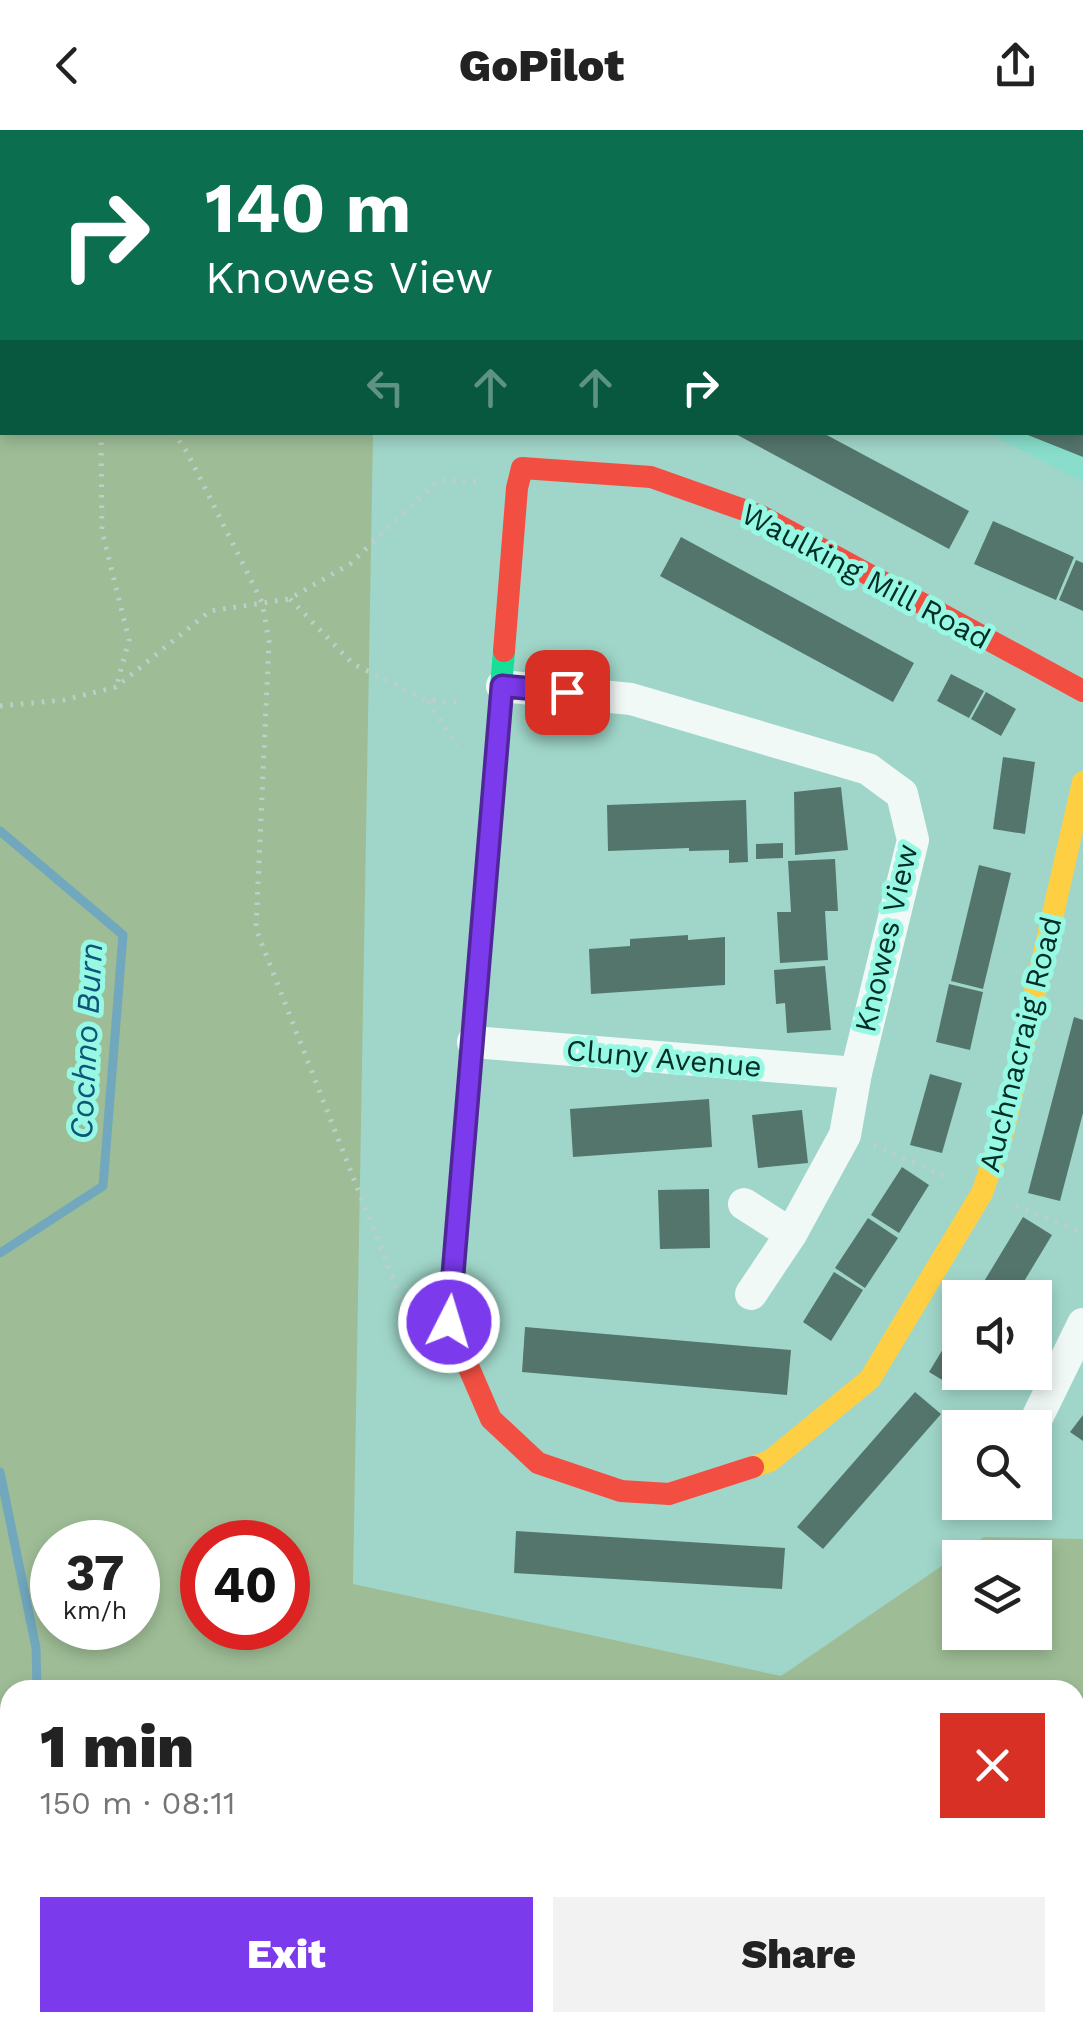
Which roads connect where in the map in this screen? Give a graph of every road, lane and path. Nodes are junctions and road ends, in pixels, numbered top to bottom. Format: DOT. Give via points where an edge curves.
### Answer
graph roads {
  1 [pos="101,435"];
  2 [pos="175,435"];
  3 [pos="520,478"];
  4 [pos="289,598"];
  5 [pos="262,602"];
  6 [pos="116,687"];
  7 [pos="1083,691"];
  8 [pos="502,696"];
  9 [pos="0,706"];
  10 [pos="1083,782"];
  11 [pos="473,1042"];
  12 [pos="856,1073"];
  13 [pos="844,1135"];
  14 [pos="982,1193"];
  15 [pos="744,1204"];
  16 [pos="1083,1232"];
  17 [pos="791,1234"];
  18 [pos="751,1294"];
  19 [pos="1083,1324"];
  20 [pos="416,1337"];
  21 [pos="1041,1410"];
  1 -- 6 [label="path" via="102,531 128,640"];
  2 -- 5 [label="path"];
  3 -- 4 [label="path" via="438,480 350,564"];
  3 -- 7 [label="street, Waulking Mill Road" via="651,477 761,516"];
  3 -- 8 [label="street, Auchnacraig Road"];
  4 -- 5 [label="path"];
  4 -- 8 [label="path" via="353,664 427,700"];
  5 -- 6 [label="path" via="210,611"];
  5 -- 20 [label="path" via="270,642 256,929"];
  6 -- 9 [label="path"];
  8 -- 11 [label="street, Auchnacraig Road"];
  8 -- 12 [label="street, Knowes View" via="632,700 868,770 902,794 913,840"];
  10 -- 14 [label="street, Auchnacraig Road" via="1004,1128"];
  11 -- 12 [label="street, Cluny Avenue"];
  11 -- 14 [label="street, Auchnacraig Road" via="449,1322 491,1419 538,1463 621,1491 669,1494 770,1461 856,1391 870,1379"];
  12 -- 13 [label="street, Knowes View"];
  13 -- 14 [label="path"];
  13 -- 17 [label="street, Knowes View"];
  14 -- 16 [label="path"];
  15 -- 17 [label="street"];
  17 -- 18 [label="street, Knowes View"];
  19 -- 21 [label="street"];
}
